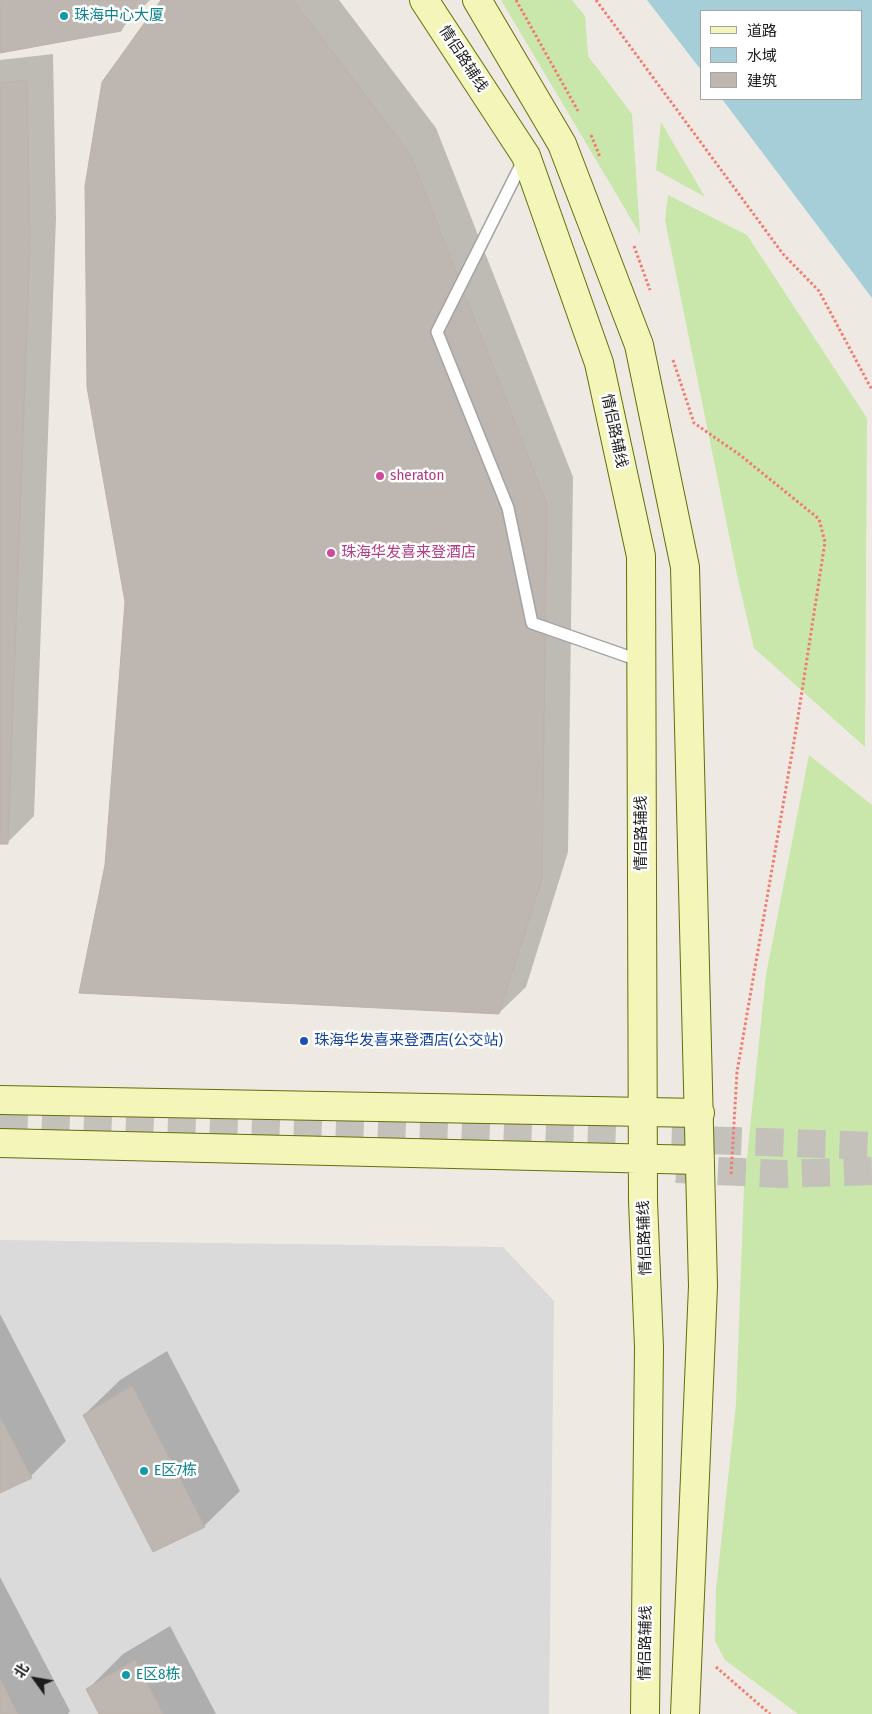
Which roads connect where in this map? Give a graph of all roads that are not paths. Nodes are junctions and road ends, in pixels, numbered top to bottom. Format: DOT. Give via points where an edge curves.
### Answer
graph roads {
  1 [pos="424,0"];
  2 [pos="477,0"];
  3 [pos="526,156"];
  4 [pos="642,661"];
  5 [pos="0,1100"];
  6 [pos="643,1110"];
  7 [pos="700,1113"];
  8 [pos="0,1143"];
  9 [pos="643,1158"];
  10 [pos="700,1160"];
  11 [pos="645,1714"];
  12 [pos="685,1714"];
  1 -- 3 [label="main road, 情侣路辅线"];
  2 -- 7 [label="main road" via="562,144 639,345 686,567"];
  3 -- 4 [label="main road, 情侣路辅线" via="600,363 641,556"];
  3 -- 4 [label="lane" via="437,332 508,508 532,623"];
  4 -- 6 [label="main road, 情侣路辅线"];
  5 -- 6 [label="main road"];
  6 -- 7 [label="main road"];
  6 -- 9 [label="main road, 情侣路辅线"];
  7 -- 10 [label="main road"];
  8 -- 9 [label="main road"];
  9 -- 10 [label="main road"];
  9 -- 11 [label="main road, 情侣路辅线" via="649,1347"];
  10 -- 12 [label="main road" via="703,1286"];
}
